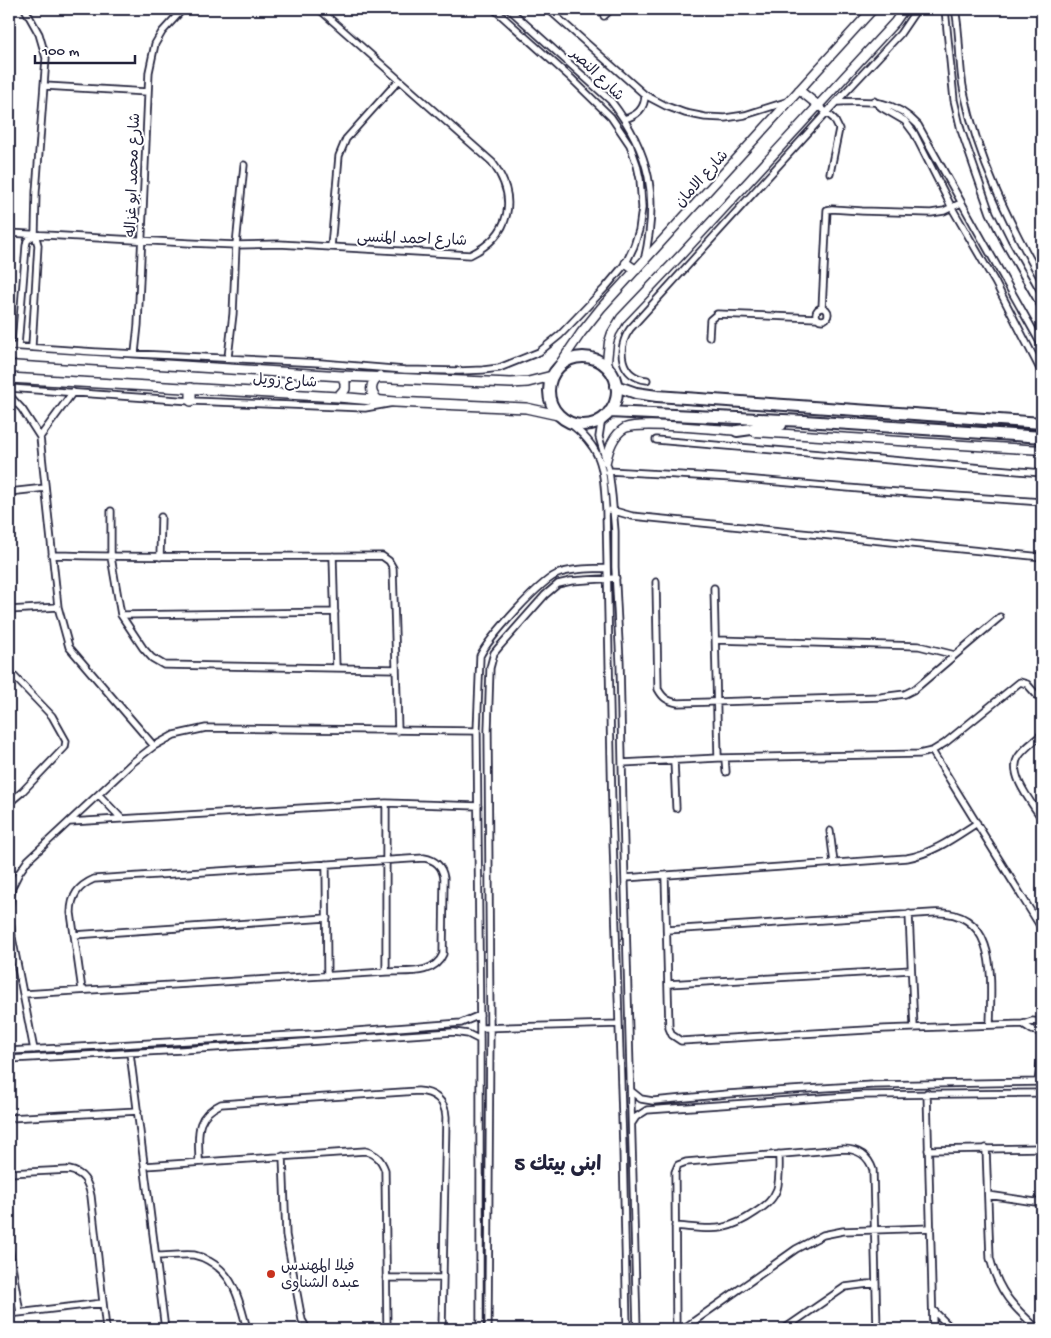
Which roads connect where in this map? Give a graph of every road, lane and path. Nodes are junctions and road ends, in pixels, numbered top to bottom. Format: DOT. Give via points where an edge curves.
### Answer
graph roads {
  1 [pos="25,9"];
  2 [pos="183,9"];
  3 [pos="319,9"];
  4 [pos="494,9"];
  5 [pos="509,9"];
  6 [pos="548,9"];
  7 [pos="611,9"];
  8 [pos="873,9"];
  9 [pos="904,9"];
  10 [pos="917,9"];
  11 [pos="945,9"];
  12 [pos="955,9"];
  13 [pos="604,16"];
  14 [pos="399,80"];
  15 [pos="45,86"];
  16 [pos="799,90"];
  17 [pos="147,92"];
  18 [pos="645,94"];
  19 [pos="790,101"];
  20 [pos="874,101"];
  21 [pos="836,102"];
  22 [pos="819,106"];
  23 [pos="826,113"];
  24 [pos="624,119"];
  25 [pos="971,122"];
  26 [pos="959,125"];
  27 [pos="244,165"];
  28 [pos="830,173"];
  29 [pos="994,185"];
  30 [pos="981,190"];
  31 [pos="961,203"];
  32 [pos="952,208"];
  33 [pos="9,233"];
  34 [pos="34,234"];
  35 [pos="142,239"];
  36 [pos="236,245"];
  37 [pos="331,247"];
  38 [pos="644,262"];
  39 [pos="626,263"];
  40 [pos="636,270"];
  41 [pos="1042,281"];
  42 [pos="822,308"];
  43 [pos="1042,308"];
  44 [pos="817,318"];
  45 [pos="709,337"];
  46 [pos="9,346"];
  47 [pos="18,346"];
  48 [pos="32,346"];
  49 [pos="1042,346"];
  50 [pos="134,353"];
  51 [pos="9,356"];
  52 [pos="96,356"];
  53 [pos="228,357"];
  54 [pos="608,369"];
  55 [pos="554,373"];
  56 [pos="1042,373"];
  57 [pos="342,376"];
  58 [pos="380,376"];
  59 [pos="9,378"];
  60 [pos="648,380"];
  61 [pos="616,386"];
  62 [pos="9,388"];
  63 [pos="191,388"];
  64 [pos="73,392"];
  65 [pos="9,395"];
  66 [pos="338,397"];
  67 [pos="191,401"];
  68 [pos="380,401"];
  69 [pos="395,402"];
  70 [pos="558,415"];
  71 [pos="607,415"];
  72 [pos="805,421"];
  73 [pos="568,422"];
  74 [pos="1042,423"];
  75 [pos="738,431"];
  76 [pos="40,437"];
  77 [pos="1042,437"];
  78 [pos="656,440"];
  79 [pos="1042,450"];
  80 [pos="606,461"];
  81 [pos="606,471"];
  82 [pos="1042,473"];
  83 [pos="45,488"];
  84 [pos="9,492"];
  85 [pos="1042,502"];
  86 [pos="609,510"];
  87 [pos="111,511"];
  88 [pos="161,517"];
  89 [pos="607,531"];
  90 [pos="615,531"];
  91 [pos="52,555"];
  92 [pos="333,556"];
  93 [pos="111,557"];
  94 [pos="1042,557"];
  95 [pos="160,558"];
  96 [pos="607,568"];
  97 [pos="606,578"];
  98 [pos="616,578"];
  99 [pos="656,582"];
  100 [pos="714,588"];
  101 [pos="58,607"];
  102 [pos="9,610"];
  103 [pos="335,612"];
  104 [pos="121,615"];
  105 [pos="513,615"];
  106 [pos="1000,617"];
  107 [pos="521,622"];
  108 [pos="716,640"];
  109 [pos="955,655"];
  110 [pos="336,668"];
  111 [pos="396,669"];
  112 [pos="9,671"];
  113 [pos="1042,701"];
  114 [pos="717,702"];
  115 [pos="398,730"];
  116 [pos="477,731"];
  117 [pos="1042,734"];
  118 [pos="154,746"];
  119 [pos="932,751"];
  120 [pos="722,758"];
  121 [pos="674,760"];
  122 [pos="622,763"];
  123 [pos="726,772"];
  124 [pos="99,795"];
  125 [pos="9,803"];
  126 [pos="386,803"];
  127 [pos="478,806"];
  128 [pos="676,808"];
  129 [pos="612,810"];
  130 [pos="623,810"];
  131 [pos="122,819"];
  132 [pos="1042,819"];
  133 [pos="70,822"];
  134 [pos="977,823"];
  135 [pos="830,831"];
  136 [pos="386,860"];
  137 [pos="834,863"];
  138 [pos="326,864"];
  139 [pos="666,876"];
  140 [pos="625,878"];
  141 [pos="479,910"];
  142 [pos="489,910"];
  143 [pos="909,914"];
  144 [pos="327,918"];
  145 [pos="1042,929"];
  146 [pos="667,930"];
  147 [pos="74,935"];
  148 [pos="10,937"];
  149 [pos="911,970"];
  150 [pos="386,972"];
  151 [pos="327,976"];
  152 [pos="668,984"];
  153 [pos="82,990"];
  154 [pos="24,994"];
  155 [pos="480,1015"];
  156 [pos="1042,1022"];
  157 [pos="454,1023"];
  158 [pos="619,1024"];
  159 [pos="1023,1024"];
  160 [pos="990,1025"];
  161 [pos="480,1028"];
  162 [pos="490,1028"];
  163 [pos="914,1028"];
  164 [pos="454,1032"];
  165 [pos="1042,1033"];
  166 [pos="480,1040"];
  167 [pos="181,1041"];
  168 [pos="80,1047"];
  169 [pos="1042,1048"];
  170 [pos="34,1050"];
  171 [pos="182,1050"];
  172 [pos="9,1051"];
  173 [pos="130,1053"];
  174 [pos="81,1056"];
  175 [pos="9,1059"];
  176 [pos="1040,1082"];
  177 [pos="983,1083"];
  178 [pos="798,1089"];
  179 [pos="631,1091"];
  180 [pos="984,1092"];
  181 [pos="1042,1092"];
  182 [pos="927,1093"];
  183 [pos="727,1094"];
  184 [pos="798,1098"];
  185 [pos="653,1101"];
  186 [pos="728,1104"];
  187 [pos="654,1109"];
  188 [pos="138,1111"];
  189 [pos="9,1118"];
  190 [pos="632,1123"];
  191 [pos="480,1129"];
  192 [pos="489,1129"];
  193 [pos="986,1148"];
  194 [pos="1042,1148"];
  195 [pos="928,1150"];
  196 [pos="779,1154"];
  197 [pos="283,1156"];
  198 [pos="199,1162"];
  199 [pos="144,1166"];
  200 [pos="9,1173"];
  201 [pos="988,1195"];
  202 [pos="1042,1203"];
  203 [pos="675,1226"];
  204 [pos="930,1228"];
  205 [pos="874,1229"];
  206 [pos="9,1247"];
  207 [pos="156,1256"];
  208 [pos="386,1278"];
  209 [pos="443,1278"];
  210 [pos="876,1283"];
  211 [pos="103,1303"];
  212 [pos="933,1310"];
  213 [pos="20,1313"];
  214 [pos="9,1314"];
  215 [pos="106,1329"];
  216 [pos="165,1329"];
  217 [pos="247,1329"];
  218 [pos="307,1329"];
  219 [pos="387,1329"];
  220 [pos="442,1329"];
  221 [pos="480,1329"];
  222 [pos="488,1329"];
  223 [pos="627,1329"];
  224 [pos="637,1329"];
  225 [pos="676,1329"];
  226 [pos="683,1329"];
  227 [pos="784,1329"];
  228 [pos="878,1329"];
  229 [pos="933,1329"];
  230 [pos="952,1329"];
  231 [pos="1038,1329"];
  1 -- 15 [label="street" via="39,34 46,58"];
  2 -- 17 [label="street, شارع محمد ابو غزاله" via="155,44"];
  3 -- 14 [label="street, شارع احمد المنسى"];
  4 -- 39 [label="street" via="592,98 620,128 630,145 638,165 642,208 636,238"];
  5 -- 24 [label="street, شارع النصر" via="599,90"];
  6 -- 18 [label="street, شارع النصر"];
  7 -- 13 [label="street"];
  8 -- 16 [label="street, شارع الامان"];
  9 -- 22 [label="street"];
  10 -- 21 [label="street" via="900,34"];
  11 -- 26 [label="street"];
  12 -- 25 [label="street" via="963,87"];
  14 -- 37 [label="street" via="342,147"];
  14 -- 37 [label="street, شارع احمد المنسى" via="492,162 506,187 508,201 504,224 493,240 470,255"];
  15 -- 17 [label="street"];
  15 -- 34 [label="street"];
  16 -- 19 [label="street, شارع الامان"];
  16 -- 22 [label="street"];
  17 -- 35 [label="street, شارع محمد ابو غزاله"];
  18 -- 19 [label="street, شارع النصر" via="685,113 725,118"];
  18 -- 24 [label="street" via="640,111"];
  19 -- 38 [label="street, شارع الامان"];
  20 -- 21 [label="street"];
  20 -- 31 [label="street" via="902,110 918,125"];
  20 -- 32 [label="street" via="909,125"];
  21 -- 23 [label="street"];
  22 -- 23 [label="street"];
  22 -- 54 [label="street" via="621,318 609,342"];
  23 -- 28 [label="street" via="836,122 839,132"];
  23 -- 60 [label="street" via="626,335 621,348 625,364 637,377"];
  24 -- 38 [label="street, شارع النصر" via="638,142 650,189 652,214"];
  25 -- 26 [label="street"];
  25 -- 29 [label="street"];
  26 -- 30 [label="street"];
  27 -- 36 [label="street"];
  29 -- 30 [label="street"];
  29 -- 41 [label="street"];
  30 -- 43 [label="street" via="997,228"];
  31 -- 32 [label="street"];
  31 -- 49 [label="street"];
  32 -- 42 [label="street" via="931,213 828,210"];
  32 -- 56 [label="street"];
  33 -- 34 [label="street, شارع احمد المنسى"];
  34 -- 35 [label="street, شارع احمد المنسى"];
  34 -- 47 [label="street" via="26,246"];
  34 -- 48 [label="street" via="38,246"];
  35 -- 36 [label="street, شارع احمد المنسى"];
  35 -- 50 [label="street, شارع محمد ابو غزاله"];
  36 -- 37 [label="street, شارع احمد المنسى"];
  36 -- 53 [label="street"];
  38 -- 40 [label="street, شارع الامان"];
  39 -- 40 [label="street"];
  39 -- 53 [label="street" via="560,335 539,352 499,368 405,370"];
  40 -- 55 [label="street, شارع الامان" via="591,320"];
  42 -- 44 [label="street" via="816,312"];
  42 -- 44 [label="street" via="827,317 821,321"];
  44 -- 45 [label="street" via="717,314 710,320"];
  46 -- 47 [label="street"];
  47 -- 48 [label="street"];
  48 -- 52 [label="street"];
  50 -- 52 [label="street"];
  50 -- 53 [label="street"];
  51 -- 52 [label="main road, شارع زويل"];
  52 -- 57 [label="main road, شارع زويل"];
  54 -- 55 [label="highway" via="596,360 582,357 567,361"];
  54 -- 61 [label="highway"];
  55 -- 58 [label="main road, شارع زويل" via="528,382 511,383"];
  55 -- 70 [label="highway" via="549,393 551,405"];
  57 -- 58 [label="main road, شارع زويل"];
  57 -- 66 [label="main road" via="346,382 345,389"];
  58 -- 68 [label="main road" via="371,388 373,396"];
  59 -- 63 [label="main road, شارع زويل"];
  61 -- 71 [label="highway" via="616,400"];
  61 -- 74 [label="highway" via="657,396"];
  62 -- 64 [label="street"];
  63 -- 66 [label="main road, شارع زويل"];
  63 -- 67 [label="main road"];
  64 -- 67 [label="street"];
  64 -- 76 [label="street"];
  65 -- 76 [label="street"];
  66 -- 68 [label="main road, شارع زويل"];
  67 -- 69 [label="street" via="365,408"];
  68 -- 69 [label="main road, شارع زويل"];
  69 -- 70 [label="main road, شارع زويل" via="526,408"];
  70 -- 73 [label="highway"];
  71 -- 72 [label="highway"];
  71 -- 73 [label="highway" via="593,424"];
  71 -- 80 [label="street" via="601,424 599,437"];
  72 -- 75 [label="highway"];
  72 -- 77 [label="highway"];
  73 -- 81 [label="street" via="586,437"];
  75 -- 79 [label="street"];
  75 -- 80 [label="street" via="650,425 629,427 614,439"];
  76 -- 83 [label="street"];
  78 -- 82 [label="street"];
  80 -- 81 [label="street"];
  81 -- 85 [label="street"];
  81 -- 86 [label="street"];
  83 -- 84 [label="street"];
  83 -- 91 [label="street"];
  86 -- 89 [label="street"];
  86 -- 90 [label="street"];
  86 -- 94 [label="street" via="637,516"];
  87 -- 93 [label="street"];
  88 -- 95 [label="street"];
  89 -- 90 [label="street"];
  89 -- 96 [label="street"];
  90 -- 98 [label="street"];
  91 -- 93 [label="street"];
  91 -- 101 [label="street"];
  92 -- 95 [label="street"];
  92 -- 103 [label="street"];
  92 -- 111 [label="street" via="382,556 391,564"];
  93 -- 95 [label="street"];
  93 -- 104 [label="street"];
  96 -- 97 [label="street"];
  96 -- 105 [label="street" via="568,571 553,576"];
  97 -- 98 [label="street"];
  97 -- 107 [label="street" via="558,584"];
  97 -- 129 [label="street"];
  98 -- 122 [label="street"];
  99 -- 114 [label="street" via="658,689 662,697 669,702"];
  100 -- 108 [label="street"];
  101 -- 102 [label="street"];
  101 -- 118 [label="street" via="72,652"];
  103 -- 104 [label="street"];
  103 -- 110 [label="street"];
  104 -- 110 [label="street" via="143,648 164,665"];
  105 -- 107 [label="street"];
  105 -- 116 [label="street" via="480,656"];
  106 -- 109 [label="street"];
  107 -- 142 [label="street" via="494,654 490,668"];
  108 -- 109 [label="street" via="919,646"];
  108 -- 114 [label="street"];
  109 -- 114 [label="street" via="915,689 893,697"];
  110 -- 111 [label="street"];
  111 -- 115 [label="street"];
  112 -- 125 [label="street" via="52,716 66,741 65,747"];
  113 -- 119 [label="street" via="1027,684 1020,682"];
  114 -- 120 [label="street"];
  115 -- 116 [label="street"];
  115 -- 118 [label="street" via="206,728 174,735"];
  116 -- 127 [label="street"];
  117 -- 132 [label="street" via="1018,756 1015,764 1018,780"];
  118 -- 124 [label="street"];
  119 -- 120 [label="street" via="919,754"];
  119 -- 134 [label="street"];
  120 -- 121 [label="street"];
  120 -- 123 [label="street"];
  121 -- 122 [label="street"];
  121 -- 128 [label="street"];
  122 -- 130 [label="street"];
  124 -- 131 [label="street"];
  124 -- 133 [label="street"];
  126 -- 127 [label="street"];
  126 -- 131 [label="street"];
  126 -- 136 [label="street"];
  127 -- 141 [label="street"];
  129 -- 130 [label="street"];
  129 -- 158 [label="street"];
  130 -- 140 [label="street"];
  131 -- 133 [label="street"];
  133 -- 148 [label="street" via="28,860 15,880 9,902"];
  134 -- 137 [label="street" via="937,849 917,856"];
  134 -- 145 [label="street"];
  135 -- 137 [label="street"];
  136 -- 138 [label="street"];
  136 -- 150 [label="street"];
  136 -- 150 [label="street" via="430,859 440,866 444,878 443,954 440,961 429,970"];
  137 -- 139 [label="street"];
  138 -- 144 [label="street"];
  138 -- 147 [label="street" via="94,879 79,888 71,904"];
  139 -- 140 [label="street"];
  139 -- 146 [label="street"];
  140 -- 179 [label="street"];
  141 -- 142 [label="street"];
  141 -- 155 [label="street"];
  142 -- 162 [label="street"];
  143 -- 146 [label="street"];
  143 -- 149 [label="street"];
  143 -- 160 [label="street" via="953,913 967,919 978,930 990,963"];
  144 -- 147 [label="street"];
  144 -- 151 [label="street"];
  146 -- 152 [label="street"];
  147 -- 153 [label="street"];
  148 -- 154 [label="street"];
  149 -- 152 [label="street"];
  149 -- 163 [label="street"];
  150 -- 151 [label="street"];
  151 -- 153 [label="street"];
  152 -- 163 [label="street" via="669,1028 672,1035 681,1041"];
  153 -- 154 [label="street"];
  154 -- 170 [label="street"];
  155 -- 157 [label="street"];
  155 -- 161 [label="street"];
  156 -- 159 [label="street"];
  157 -- 164 [label="street"];
  157 -- 167 [label="street"];
  158 -- 162 [label="street"];
  158 -- 223 [label="street"];
  159 -- 160 [label="street"];
  159 -- 165 [label="street"];
  160 -- 163 [label="street"];
  161 -- 162 [label="street"];
  161 -- 166 [label="street"];
  162 -- 192 [label="street"];
  164 -- 166 [label="street"];
  164 -- 171 [label="street"];
  166 -- 191 [label="street"];
  167 -- 168 [label="street"];
  167 -- 171 [label="street"];
  168 -- 170 [label="street"];
  168 -- 174 [label="street"];
  169 -- 176 [label="street"];
  170 -- 172 [label="street"];
  171 -- 173 [label="street"];
  173 -- 174 [label="street"];
  173 -- 188 [label="street"];
  174 -- 175 [label="street"];
  176 -- 177 [label="street"];
  177 -- 178 [label="street"];
  177 -- 180 [label="street"];
  178 -- 183 [label="street"];
  178 -- 184 [label="street"];
  179 -- 185 [label="street" via="641,1099"];
  179 -- 190 [label="street"];
  180 -- 181 [label="street"];
  180 -- 182 [label="street"];
  182 -- 184 [label="street"];
  182 -- 195 [label="street"];
  183 -- 185 [label="street"];
  183 -- 186 [label="street"];
  184 -- 186 [label="street"];
  185 -- 187 [label="street"];
  186 -- 187 [label="street"];
  187 -- 190 [label="street" via="641,1113"];
  188 -- 189 [label="street"];
  188 -- 199 [label="street"];
  190 -- 224 [label="street"];
  191 -- 192 [label="street"];
  191 -- 221 [label="street"];
  192 -- 222 [label="street"];
  193 -- 194 [label="street"];
  193 -- 195 [label="street"];
  193 -- 201 [label="street"];
  195 -- 204 [label="street"];
  196 -- 203 [label="street" via="778,1184 764,1207 724,1228"];
  196 -- 203 [label="street" via="678,1165 675,1172"];
  196 -- 205 [label="street" via="852,1149 866,1157 873,1170"];
  197 -- 198 [label="street"];
  197 -- 208 [label="street" via="365,1151 377,1156 385,1170"];
  197 -- 218 [label="street" via="286,1240 302,1320"];
  198 -- 199 [label="street"];
  198 -- 209 [label="street" via="199,1128 207,1113 221,1104 418,1091 436,1095 445,1110"];
  199 -- 207 [label="street"];
  200 -- 211 [label="street" via="69,1170 83,1175 91,1196"];
  201 -- 202 [label="street"];
  201 -- 231 [label="street" via="993,1271 1012,1306"];
  203 -- 225 [label="street"];
  204 -- 205 [label="street"];
  204 -- 212 [label="street"];
  205 -- 210 [label="street"];
  205 -- 226 [label="street" via="838,1232 811,1240"];
  206 -- 213 [label="street"];
  207 -- 216 [label="street"];
  207 -- 217 [label="street" via="196,1255 212,1262 232,1282"];
  208 -- 209 [label="street"];
  208 -- 219 [label="street"];
  209 -- 220 [label="street"];
  210 -- 227 [label="street" via="845,1287"];
  210 -- 228 [label="street"];
  211 -- 213 [label="street"];
  211 -- 215 [label="street"];
  212 -- 229 [label="street"];
  212 -- 230 [label="street"];
  213 -- 214 [label="street"];
}
